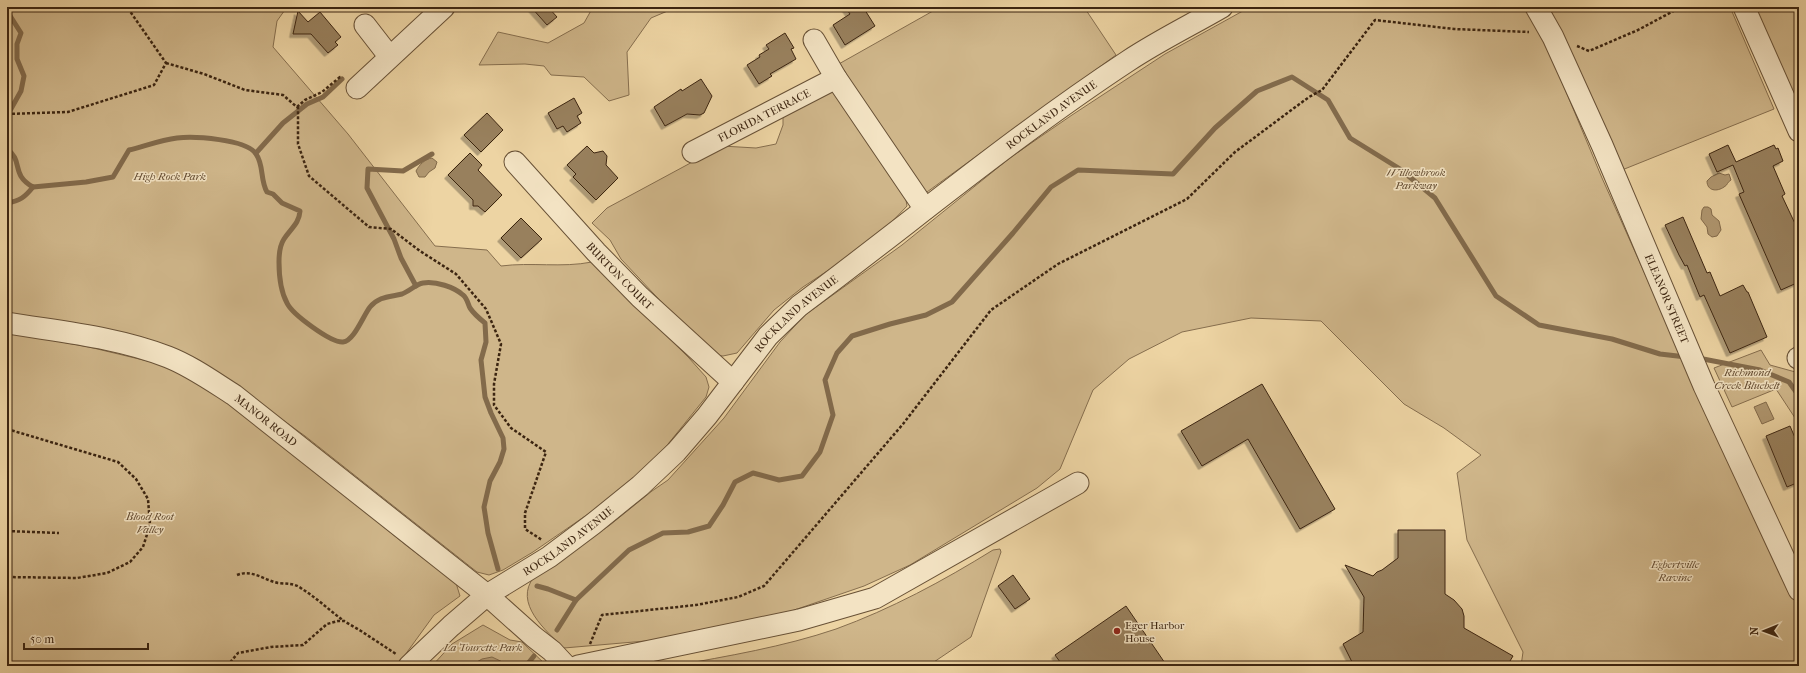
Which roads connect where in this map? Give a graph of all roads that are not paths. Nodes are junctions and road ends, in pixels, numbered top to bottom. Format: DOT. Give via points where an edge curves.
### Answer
graph roads {
  1 [pos="444,7"];
  2 [pos="1222,7"];
  3 [pos="1536,7"];
  4 [pos="1744,7"];
  5 [pos="365,25"];
  6 [pos="814,40"];
  7 [pos="389,56"];
  8 [pos="836,78"];
  9 [pos="357,88"];
  10 [pos="1799,131"];
  11 [pos="692,152"];
  12 [pos="515,162"];
  13 [pos="925,209"];
  14 [pos="7,323"];
  15 [pos="733,382"];
  16 [pos="1078,483"];
  17 [pos="1799,590"];
  18 [pos="487,595"];
  19 [pos="404,661"];
  20 [pos="566,666"];
  21 [pos="578,666"];
  1 -- 7 [label="street"];
  2 -- 13 [label="street, ROCKLAND AVENUE" via="1121,66 1004,147"];
  3 -- 17 [label="street, ELEANOR STREET" via="1553,37 1602,145 1704,386"];
  4 -- 10 [label="street"];
  5 -- 7 [label="street"];
  6 -- 8 [label="street"];
  7 -- 9 [label="street"];
  8 -- 11 [label="street, FLORIDA TERRACE"];
  8 -- 13 [label="street"];
  12 -- 15 [label="street, BURTON COURT" via="640,297"];
  13 -- 15 [label="street, ROCKLAND AVENUE" via="799,306 768,336"];
  14 -- 18 [label="street, MANOR ROAD" via="133,345 169,357 202,374 234,395"];
  15 -- 18 [label="street, ROCKLAND AVENUE" via="676,452 640,486 549,557"];
  16 -- 21 [label="street" via="875,598 799,620"];
  18 -- 19 [label="street, ROCKLAND AVENUE"];
  18 -- 20 [label="street, MANOR ROAD"];
}
